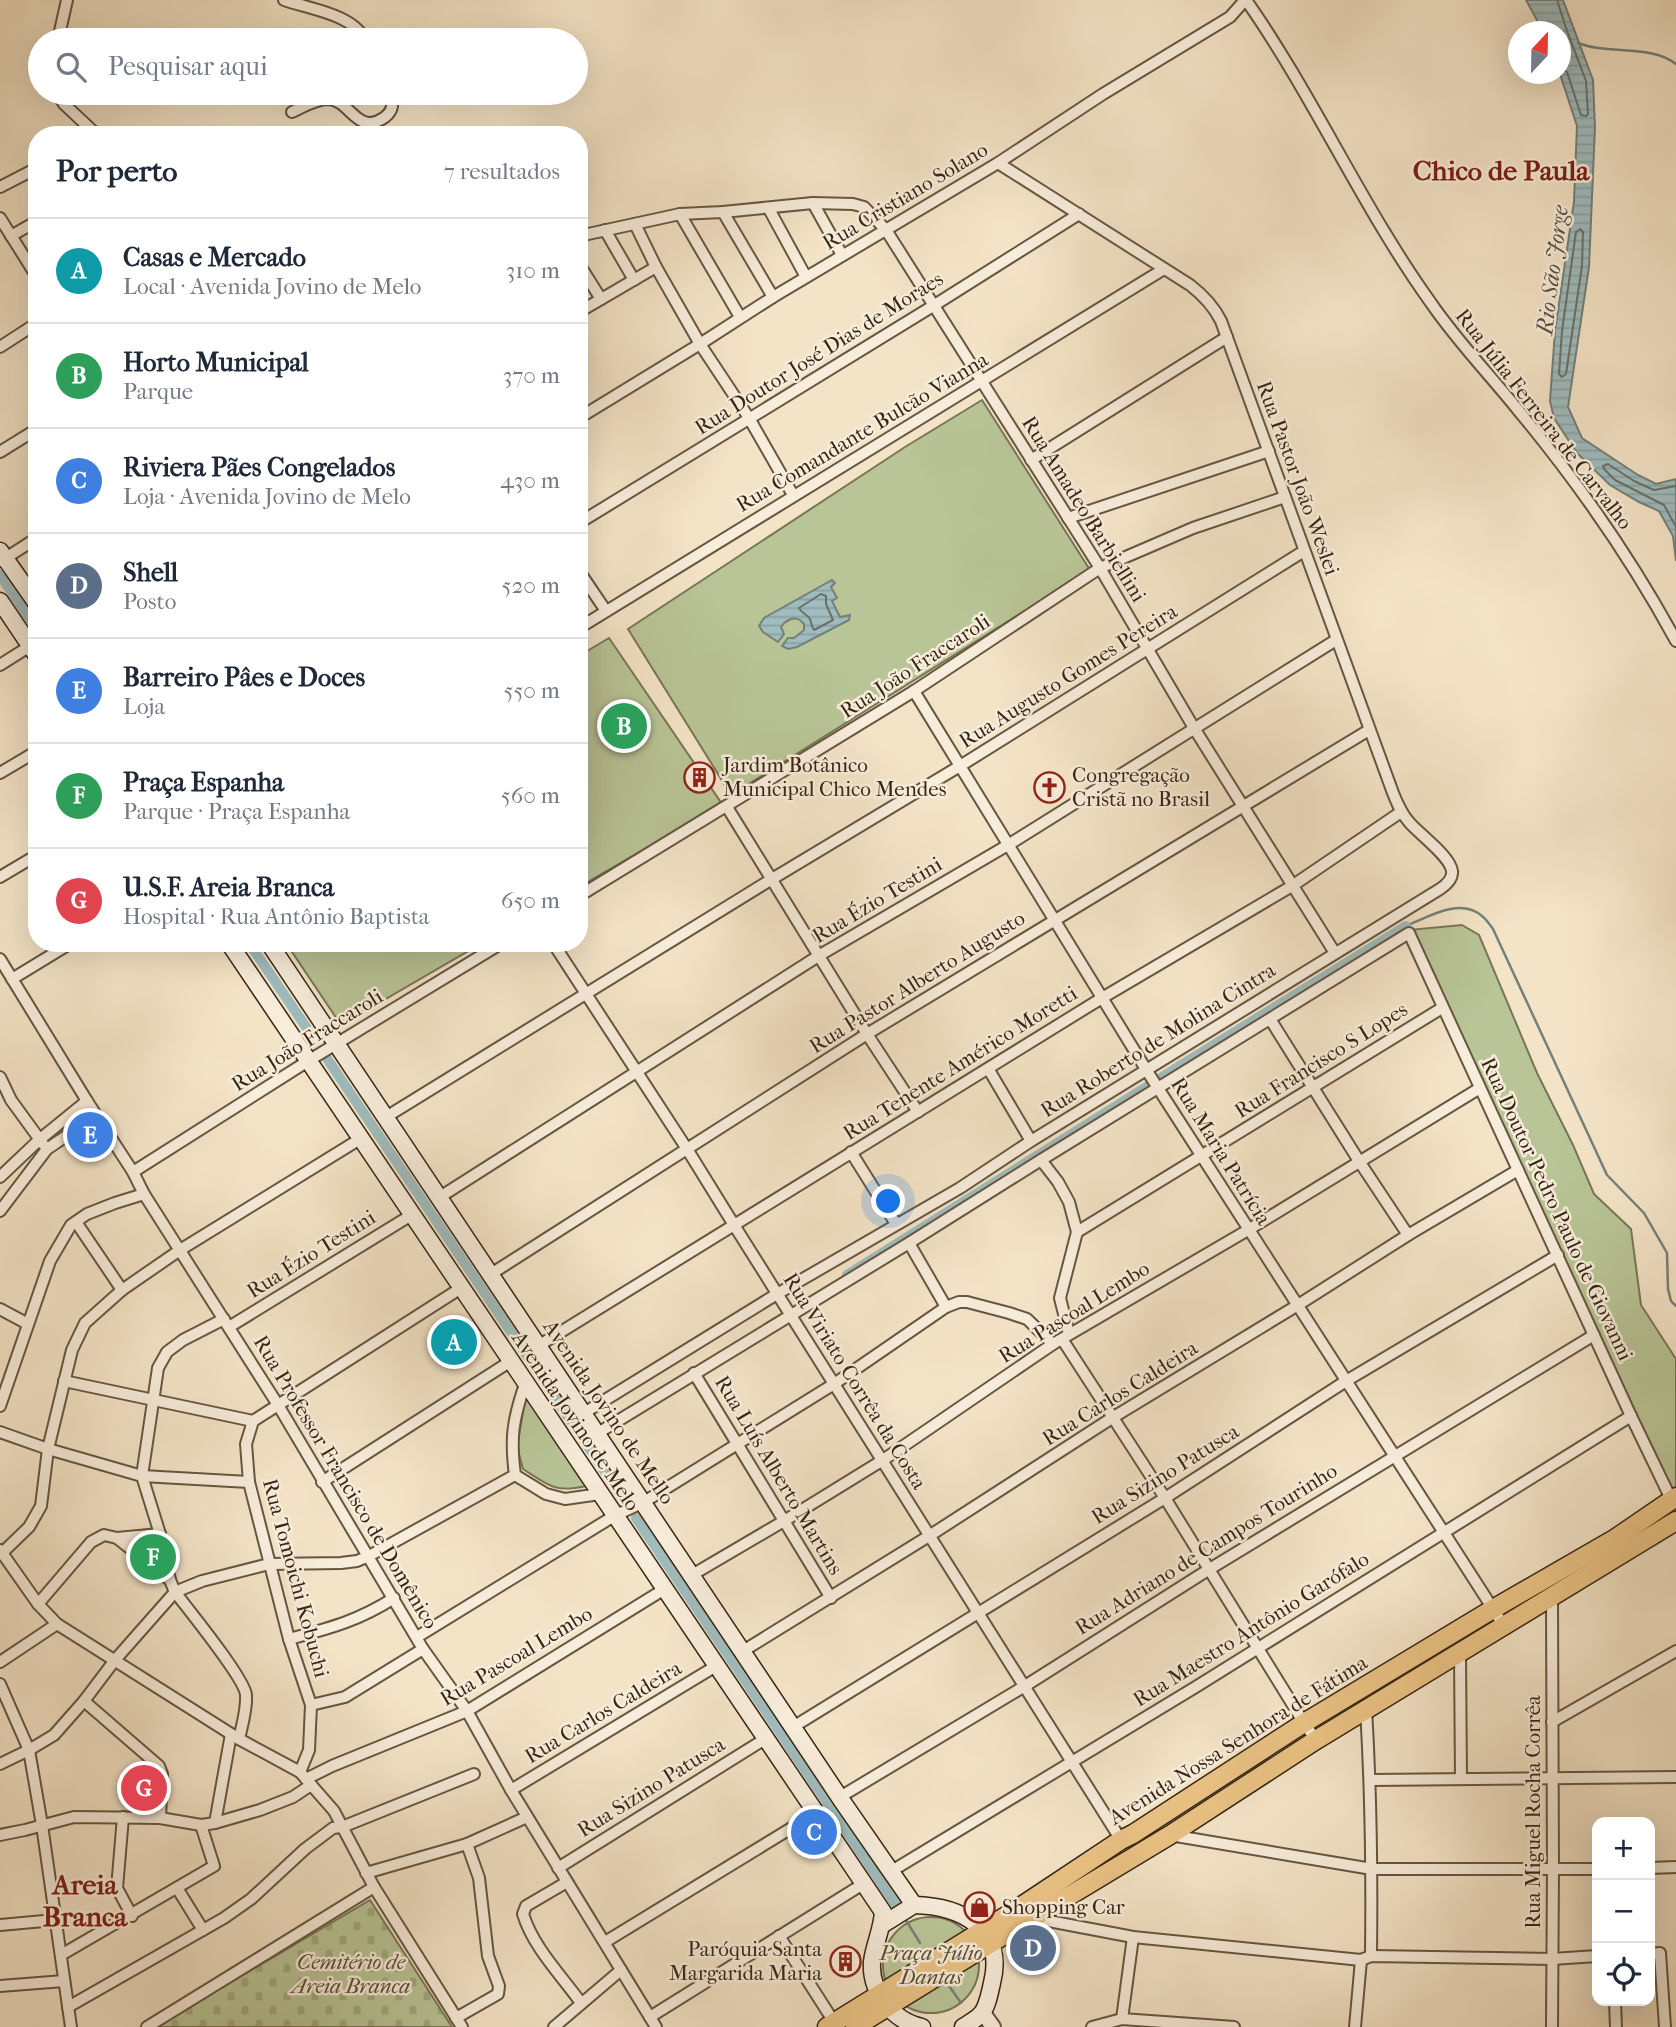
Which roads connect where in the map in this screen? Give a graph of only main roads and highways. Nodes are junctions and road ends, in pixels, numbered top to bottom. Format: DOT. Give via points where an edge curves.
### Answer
graph roads {
  1 [pos="2,557"];
  2 [pos="28,592"];
  3 [pos="0,601"];
  4 [pos="28,643"];
  5 [pos="235,952"];
  6 [pos="275,952"];
  7 [pos="1674,1499"];
  8 [pos="1676,1521"];
  9 [pos="910,1907"];
  10 [pos="887,1921"];
  11 [pos="987,1936"];
  12 [pos="883,2000"];
  13 [pos="830,2025"];
  14 [pos="914,2026"];
  15 [pos="855,2027"];
  16 [pos="963,2027"];
  1 -- 2 [label="main road"];
  3 -- 4 [label="main road"];
  5 -- 10 [label="main road, Avenida Jovino de Melo"];
  6 -- 9 [label="main road, Avenida Jovino de Mello"];
  7 -- 11 [label="main road, Avenida Nossa Senhora de Fátima" via="1304,1723 1121,1840"];
  8 -- 11 [label="main road, Avenida Nossa Senhora de Fátima" via="1316,1740 1170,1836 1033,1918"];
  9 -- 10 [label="main road"];
  9 -- 11 [label="main road" via="950,1909"];
  10 -- 12 [label="main road" via="872,1963"];
  11 -- 12 [label="main road, Avenida Nossa Senhora de Fátima"];
  11 -- 16 [label="main road" via="995,1967 983,2013"];
  12 -- 13 [label="main road, Avenida Nossa Senhora de Fátima"];
  12 -- 14 [label="main road"];
  12 -- 15 [label="main road, Avenida Nossa Senhora de Fátima"];
}
